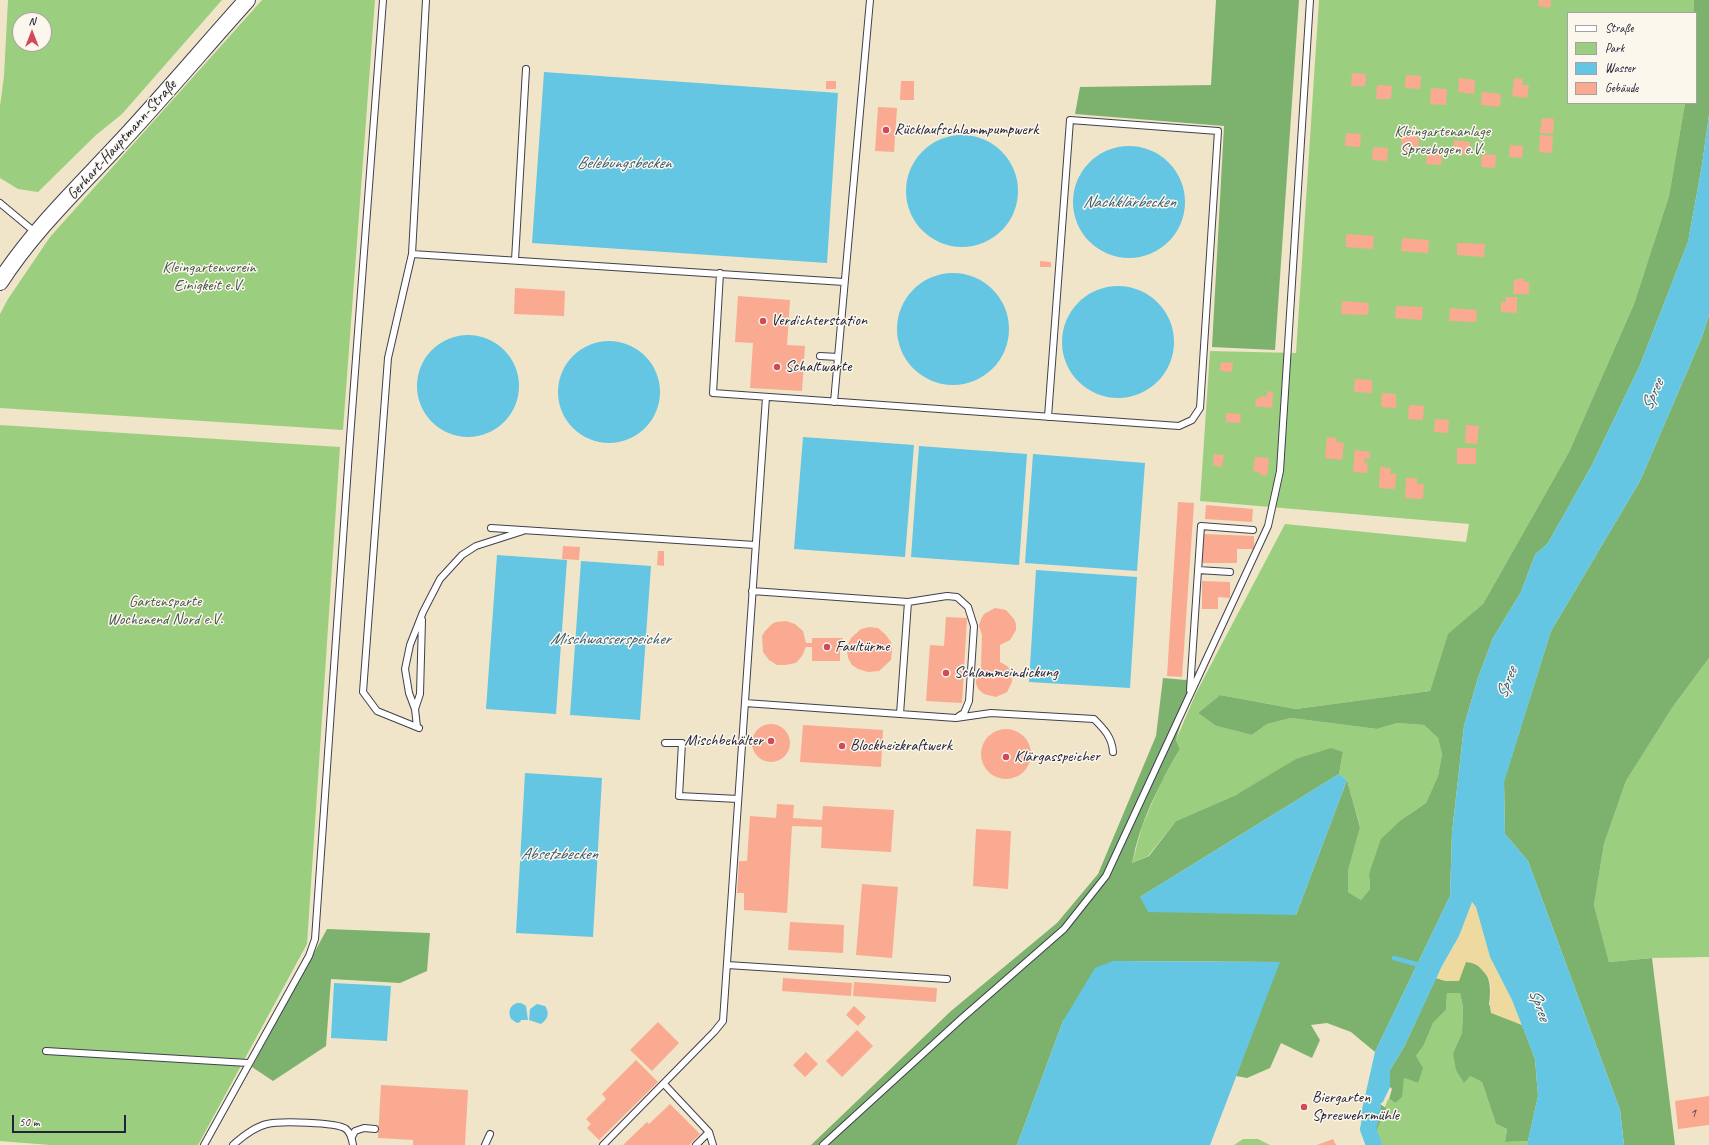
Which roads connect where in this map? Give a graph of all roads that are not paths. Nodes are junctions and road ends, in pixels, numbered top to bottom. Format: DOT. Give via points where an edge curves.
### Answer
graph roads {
  1 [pos="247,0"];
  2 [pos="383,0"];
  3 [pos="426,0"];
  4 [pos="870,0"];
  5 [pos="1310,0"];
  6 [pos="526,70"];
  7 [pos="0,204"];
  8 [pos="37,233"];
  9 [pos="412,254"];
  10 [pos="515,260"];
  11 [pos="720,273"];
  12 [pos="0,282"];
  13 [pos="844,282"];
  14 [pos="820,356"];
  15 [pos="838,357"];
  16 [pos="766,397"];
  17 [pos="834,402"];
  18 [pos="1048,417"];
  19 [pos="491,528"];
  20 [pos="527,530"];
  21 [pos="1253,530"];
  22 [pos="755,545"];
  23 [pos="1198,570"];
  24 [pos="1230,572"];
  25 [pos="752,591"];
  26 [pos="908,602"];
  27 [pos="423,612"];
  28 [pos="1190,694"];
  29 [pos="745,703"];
  30 [pos="415,709"];
  31 [pos="900,714"];
  32 [pos="956,718"];
  33 [pos="665,742"];
  34 [pos="1113,752"];
  35 [pos="738,799"];
  36 [pos="727,965"];
  37 [pos="947,979"];
  38 [pos="46,1051"];
  39 [pos="248,1063"];
  40 [pos="664,1084"];
  41 [pos="375,1129"];
  42 [pos="709,1132"];
  43 [pos="490,1134"];
  44 [pos="352,1137"];
  45 [pos="204,1145"];
  46 [pos="233,1145"];
  47 [pos="353,1145"];
  48 [pos="485,1145"];
  49 [pos="603,1145"];
  50 [pos="696,1145"];
  51 [pos="713,1145"];
  52 [pos="823,1145"];
  1 -- 8 [label="street, Gerhart-Hauptmann-Straße"];
  2 -- 39 [label="lane" via="315,939"];
  3 -- 9 [label="lane"];
  4 -- 13 [label="lane"];
  5 -- 28 [label="lane" via="1280,471 1268,526"];
  6 -- 10 [label="lane"];
  7 -- 8 [label="lane"];
  8 -- 12 [label="street, Gerhart-Hauptmann-Straße"];
  9 -- 10 [label="lane"];
  9 -- 30 [label="lane" via="388,358 363,692 377,711 418,727"];
  10 -- 11 [label="lane"];
  11 -- 13 [label="lane"];
  11 -- 16 [label="lane" via="713,393"];
  13 -- 15 [label="lane"];
  14 -- 15 [label="lane"];
  15 -- 17 [label="lane"];
  16 -- 17 [label="lane"];
  16 -- 22 [label="lane"];
  17 -- 18 [label="lane"];
  18 -- 18 [label="lane" via="1179,426 1192,420 1200,408 1218,131 1070,120"];
  19 -- 20 [label="lane"];
  20 -- 22 [label="lane"];
  20 -- 27 [label="lane" via="476,546 462,555 440,579"];
  21 -- 23 [label="lane" via="1201,526"];
  22 -- 25 [label="lane"];
  23 -- 24 [label="lane"];
  23 -- 28 [label="lane"];
  25 -- 26 [label="lane"];
  25 -- 29 [label="lane"];
  26 -- 31 [label="lane"];
  26 -- 32 [label="lane" via="947,596 957,597 968,607 974,626 969,700 964,713"];
  27 -- 30 [label="lane" via="420,694"];
  27 -- 30 [label="lane" via="410,645 405,669 408,693"];
  28 -- 52 [label="lane" via="1106,876 1064,929"];
  29 -- 31 [label="lane"];
  29 -- 35 [label="lane"];
  31 -- 32 [label="lane"];
  32 -- 34 [label="lane" via="991,713 1094,719 1112,742"];
  33 -- 35 [label="lane" via="682,743 679,796"];
  35 -- 36 [label="lane"];
  36 -- 37 [label="lane"];
  36 -- 40 [label="lane" via="723,1021"];
  38 -- 39 [label="lane"];
  39 -- 45 [label="lane"];
  40 -- 42 [label="lane"];
  40 -- 49 [label="lane"];
  41 -- 44 [label="lane" via="364,1128 354,1131"];
  42 -- 50 [label="lane"];
  42 -- 51 [label="lane"];
  43 -- 48 [label="lane"];
  44 -- 46 [label="lane" via="339,1125 288,1122 267,1124 251,1130"];
  44 -- 47 [label="lane"];
}
